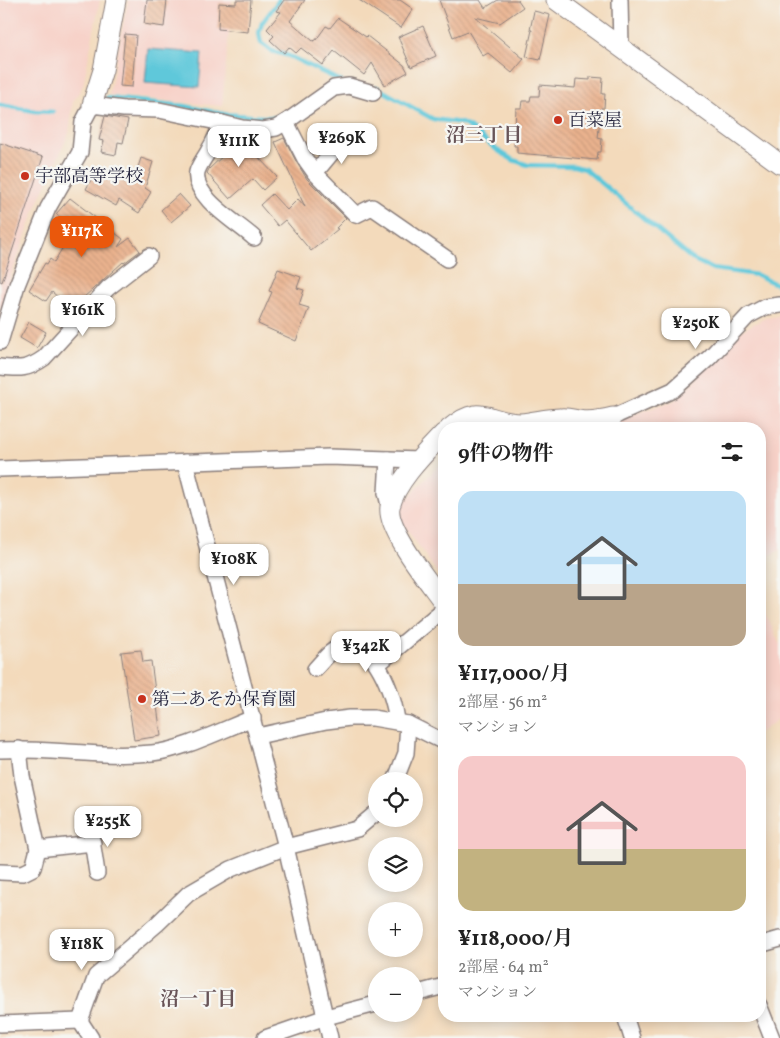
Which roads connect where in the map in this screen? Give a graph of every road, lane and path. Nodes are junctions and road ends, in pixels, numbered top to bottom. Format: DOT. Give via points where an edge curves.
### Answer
graph roads {
  1 [pos="116,0"];
  2 [pos="556,0"];
  3 [pos="620,0"];
  4 [pos="621,47"];
  5 [pos="373,93"];
  6 [pos="92,105"];
  7 [pos="286,122"];
  8 [pos="222,123"];
  9 [pos="345,137"];
  10 [pos="780,164"];
  11 [pos="315,173"];
  12 [pos="254,238"];
  13 [pos="149,256"];
  14 [pos="447,260"];
  15 [pos="780,305"];
  16 [pos="0,342"];
  17 [pos="0,367"];
  18 [pos="613,417"];
  19 [pos="457,422"];
  20 [pos="514,422"];
  21 [pos="529,422"];
  22 [pos="438,439"];
  23 [pos="388,459"];
  24 [pos="419,460"];
  25 [pos="185,462"];
  26 [pos="0,469"];
  27 [pos="390,509"];
  28 [pos="438,594"];
  29 [pos="438,614"];
  30 [pos="378,664"];
  31 [pos="315,669"];
  32 [pos="253,718"];
  33 [pos="402,723"];
  34 [pos="258,736"];
  35 [pos="438,739"];
  36 [pos="19,749"];
  37 [pos="0,750"];
  38 [pos="398,772"];
  39 [pos="368,820"];
  40 [pos="90,827"];
  41 [pos="93,843"];
  42 [pos="286,846"];
  43 [pos="38,849"];
  44 [pos="0,872"];
  45 [pos="97,873"];
  46 [pos="780,939"];
  47 [pos="766,943"];
  48 [pos="438,988"];
  49 [pos="423,992"];
  50 [pos="368,1006"];
  51 [pos="326,1018"];
  52 [pos="80,1021"];
  53 [pos="628,1022"];
  54 [pos="766,1022"];
  55 [pos="0,1024"];
  56 [pos="91,1038"];
  57 [pos="265,1038"];
  58 [pos="330,1038"];
  59 [pos="632,1038"];
  60 [pos="772,1038"];
  1 -- 6 [label="street" via="103,70"];
  2 -- 4 [label="street"];
  3 -- 4 [label="street"];
  4 -- 10 [label="street"];
  5 -- 7 [label="street" via="349,86 334,88"];
  6 -- 8 [label="street" via="159,110"];
  6 -- 16 [label="street" via="83,122 80,152 48,208 17,285"];
  7 -- 8 [label="street" via="263,130"];
  7 -- 11 [label="street"];
  8 -- 12 [label="street" via="197,172 198,184 223,215"];
  9 -- 11 [label="street"];
  11 -- 14 [label="street" via="356,214 372,207"];
  13 -- 17 [label="street" via="108,288 44,358 19,369"];
  15 -- 18 [label="street" via="765,307 748,316 673,390"];
  18 -- 21 [label="street" via="597,421 562,418"];
  19 -- 20 [label="street" via="471,415 482,415"];
  22 -- 24 [label="street"];
  23 -- 24 [label="street"];
  23 -- 25 [label="street" via="329,457"];
  23 -- 27 [label="street" via="386,492"];
  24 -- 27 [label="street" via="399,487"];
  25 -- 26 [label="street"];
  25 -- 32 [label="street"];
  27 -- 28 [label="street" via="390,518 404,546"];
  29 -- 30 [label="street"];
  30 -- 31 [label="street" via="356,646 348,645 331,652"];
  30 -- 33 [label="street"];
  32 -- 34 [label="street"];
  32 -- 36 [label="street" via="154,753"];
  33 -- 34 [label="street" via="373,718 326,720"];
  33 -- 35 [label="street"];
  33 -- 38 [label="street" via="406,752"];
  34 -- 42 [label="street"];
  36 -- 37 [label="street"];
  36 -- 43 [label="street"];
  39 -- 42 [label="street" via="357,829"];
  40 -- 41 [label="street"];
  41 -- 43 [label="street"];
  41 -- 45 [label="street"];
  42 -- 51 [label="street"];
  42 -- 52 [label="street" via="231,869 188,894 96,976"];
  43 -- 44 [label="street" via="33,868 23,873"];
  46 -- 47 [label="street"];
  48 -- 49 [label="street"];
  50 -- 51 [label="street"];
  51 -- 57 [label="street"];
  51 -- 58 [label="street"];
  52 -- 55 [label="street"];
  52 -- 56 [label="street"];
  53 -- 59 [label="street"];
  54 -- 60 [label="street"];
}
